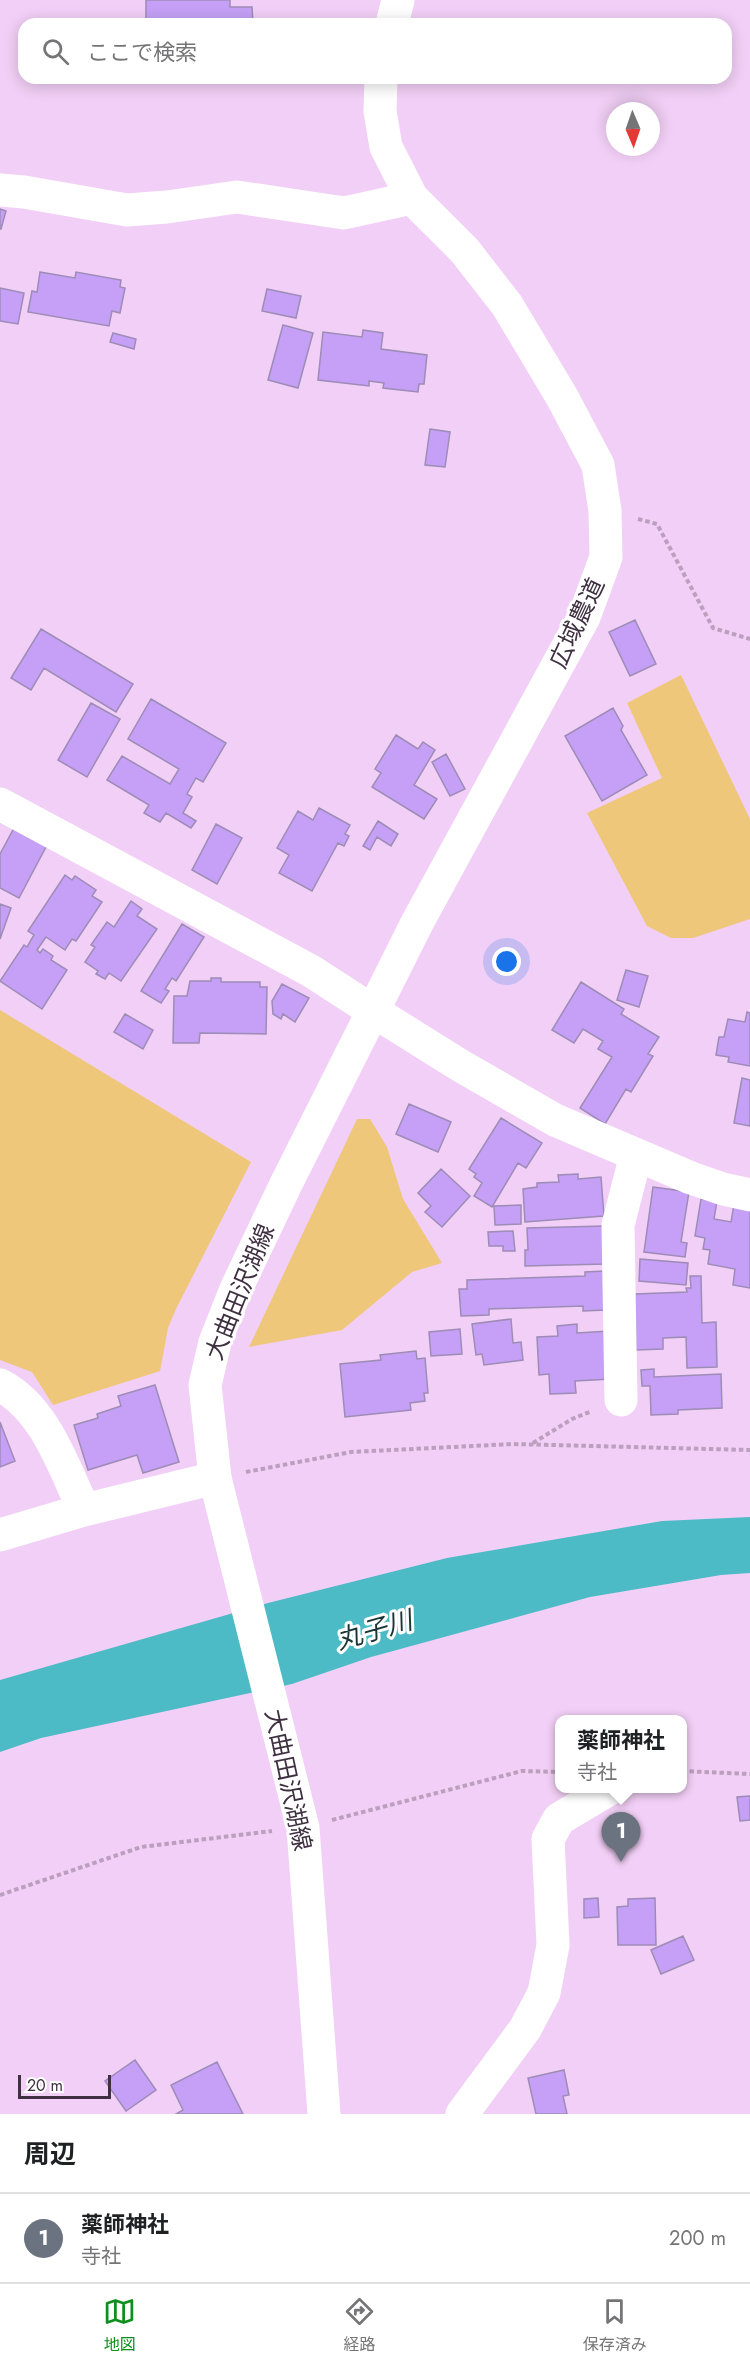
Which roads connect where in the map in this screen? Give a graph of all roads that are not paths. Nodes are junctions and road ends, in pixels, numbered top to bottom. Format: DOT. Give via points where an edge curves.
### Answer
graph roads {
  1 [pos="398,0"];
  2 [pos="394,18"];
  3 [pos="381,84"];
  4 [pos="0,190"];
  5 [pos="412,198"];
  6 [pos="0,804"];
  7 [pos="373,1011"];
  8 [pos="636,1155"];
  9 [pos="750,1195"];
  10 [pos="0,1385"];
  11 [pos="621,1400"];
  12 [pos="215,1478"];
  13 [pos="84,1510"];
  14 [pos="0,1535"];
  15 [pos="602,1793"];
  16 [pos="324,2114"];
  17 [pos="462,2114"];
  1 -- 2 [label="street"];
  3 -- 5 [label="street, 広域農道" via="380,111 386,147"];
  4 -- 5 [label="street" via="127,210 237,197 344,213"];
  5 -- 7 [label="street, 広域農道" via="465,251 507,305 562,397 598,465 606,557 584,617"];
  6 -- 7 [label="street" via="311,971"];
  7 -- 8 [label="street" via="555,1120"];
  7 -- 12 [label="street, 大曲田沢湖線" via="286,1184 215,1342 205,1385"];
  8 -- 9 [label="street" via="691,1179"];
  8 -- 11 [label="street" via="618,1225"];
  10 -- 13 [label="street" via="15,1393 41,1422"];
  12 -- 13 [label="street"];
  12 -- 16 [label="street, 大曲田沢湖線" via="303,1828"];
  13 -- 14 [label="street"];
  15 -- 17 [label="street" via="559,1819 548,1839 553,1945 544,1993 525,2029"];
}
